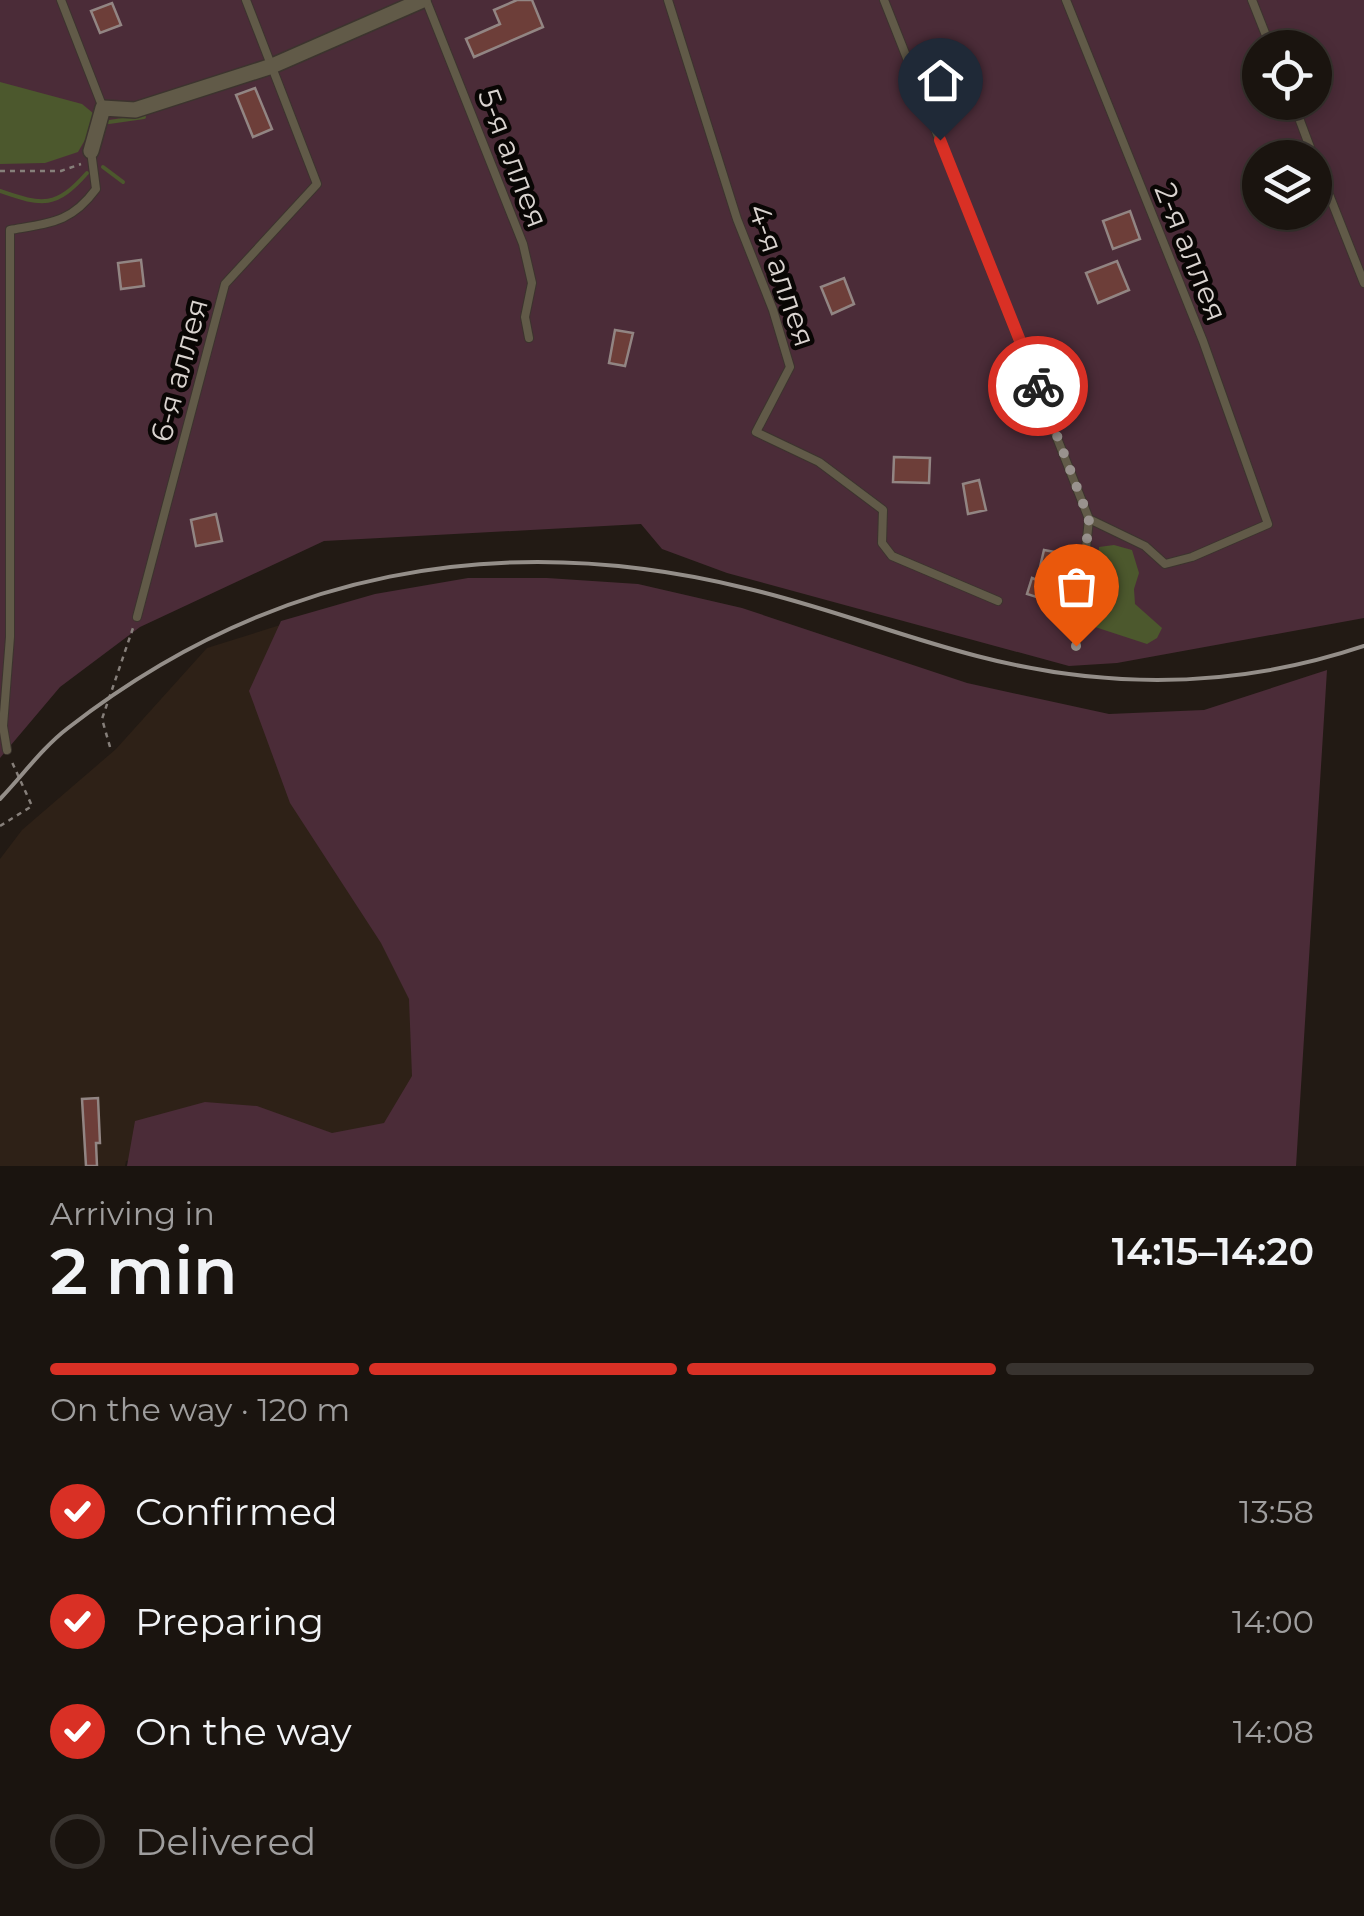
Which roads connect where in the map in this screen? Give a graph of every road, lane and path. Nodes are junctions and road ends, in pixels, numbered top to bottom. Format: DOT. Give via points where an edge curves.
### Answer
graph roads {
  1 [pos="62,0"];
  2 [pos="246,0"];
  3 [pos="425,0"];
  4 [pos="668,0"];
  5 [pos="884,0"];
  6 [pos="1066,0"];
  7 [pos="1252,0"];
  8 [pos="1264,30"];
  9 [pos="272,66"];
  10 [pos="103,108"];
  11 [pos="92,151"];
  12 [pos="0,171"];
  13 [pos="1332,201"];
  14 [pos="1364,282"];
  15 [pos="529,338"];
  16 [pos="1089,519"];
  17 [pos="998,601"];
  18 [pos="137,617"];
  19 [pos="1076,646"];
  20 [pos="110,746"];
  21 [pos="7,750"];
  22 [pos="0,826"];
  1 -- 10 [label="lane"];
  2 -- 9 [label="lane, 6-я аллея"];
  3 -- 9 [label="street"];
  3 -- 15 [label="lane, 5-я аллея" via="523,244 532,283 525,317"];
  4 -- 17 [label="lane, 4-я аллея" via="790,367 756,432 819,462 883,510 882,543 892,556"];
  5 -- 16 [label="lane"];
  6 -- 16 [label="lane, 2-я аллея" via="1203,341 1268,524 1165,564 1145,546"];
  7 -- 8 [label="lane"];
  9 -- 10 [label="street" via="135,110"];
  9 -- 18 [label="lane, 6-я аллея" via="318,184 225,284"];
  10 -- 11 [label="street"];
  11 -- 12 [label="path" via="62,172"];
  11 -- 21 [label="lane" via="96,188 83,207 60,222 10,230 10,636 2,726"];
  13 -- 14 [label="lane"];
  16 -- 19 [label="lane"];
  18 -- 20 [label="path" via="102,720"];
  21 -- 22 [label="path" via="32,806"];
}
